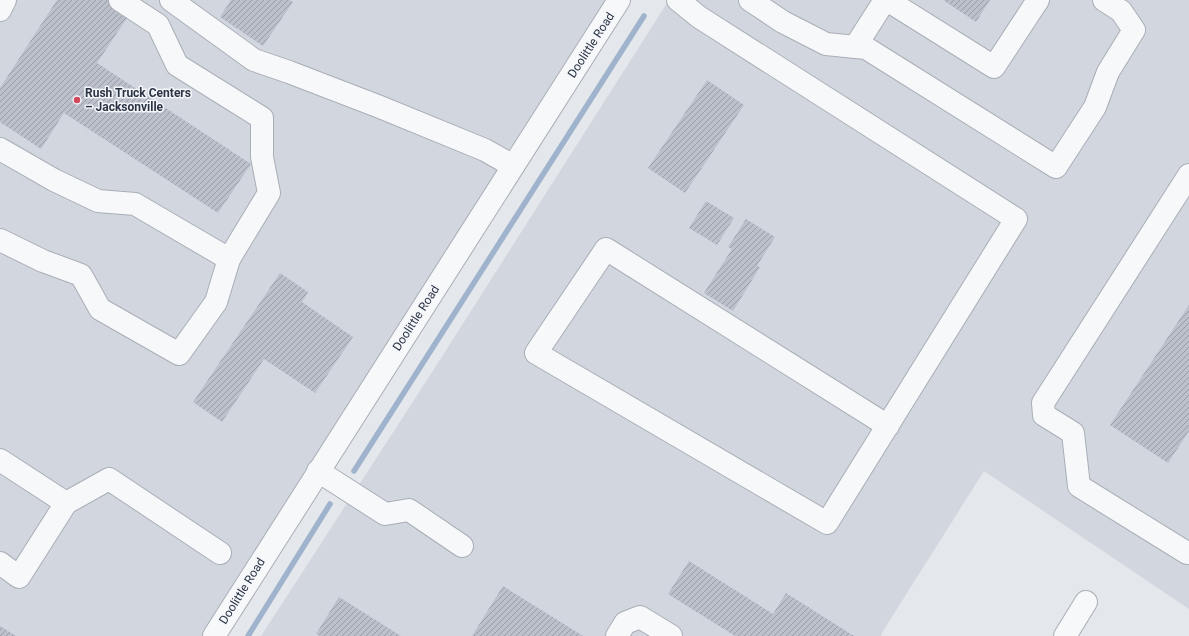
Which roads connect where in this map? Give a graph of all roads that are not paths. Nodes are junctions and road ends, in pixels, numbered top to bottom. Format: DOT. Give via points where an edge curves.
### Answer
graph roads {
  1 [pos="5,0"];
  2 [pos="120,0"];
  3 [pos="171,0"];
  4 [pos="619,0"];
  5 [pos="750,0"];
  6 [pos="886,0"];
  7 [pos="1038,0"];
  8 [pos="1104,0"];
  9 [pos="691,4"];
  10 [pos="0,10"];
  11 [pos="855,47"];
  12 [pos="0,149"];
  13 [pos="514,166"];
  14 [pos="1189,175"];
  15 [pos="0,240"];
  16 [pos="229,259"];
  17 [pos="888,426"];
  18 [pos="0,460"];
  19 [pos="318,471"];
  20 [pos="66,503"];
  21 [pos="462,546"];
  22 [pos="1189,552"];
  23 [pos="220,553"];
  24 [pos="0,564"];
  25 [pos="1086,602"];
  26 [pos="214,636"];
  27 [pos="617,636"];
  28 [pos="671,636"];
  29 [pos="1065,636"];
  1 -- 10 [label="street"];
  2 -- 16 [label="street" via="158,24 177,66 262,118 262,157 269,193"];
  3 -- 13 [label="street" via="254,60 296,74 464,141"];
  4 -- 13 [label="street, Doolittle Road"];
  5 -- 11 [label="street" via="783,22 826,44"];
  6 -- 7 [label="street" via="994,67"];
  6 -- 11 [label="street"];
  8 -- 11 [label="street" via="1121,11 1134,30 1108,72 1095,107 1056,167 866,48"];
  9 -- 17 [label="street" via="1016,219"];
  12 -- 16 [label="street" via="54,180 98,201 135,204"];
  13 -- 19 [label="street, Doolittle Road"];
  14 -- 22 [label="street" via="1043,402 1044,416 1073,433 1079,486"];
  15 -- 16 [label="street" via="43,261 81,275 100,309 179,354 216,302"];
  17 -- 17 [label="street" via="827,523 536,353 606,249"];
  18 -- 20 [label="street"];
  19 -- 21 [label="street" via="385,514 409,510"];
  19 -- 26 [label="street, Doolittle Road"];
  20 -- 23 [label="street" via="109,478"];
  20 -- 24 [label="street" via="19,577"];
  25 -- 29 [label="street"];
  27 -- 28 [label="street" via="625,623 640,617"];
}
